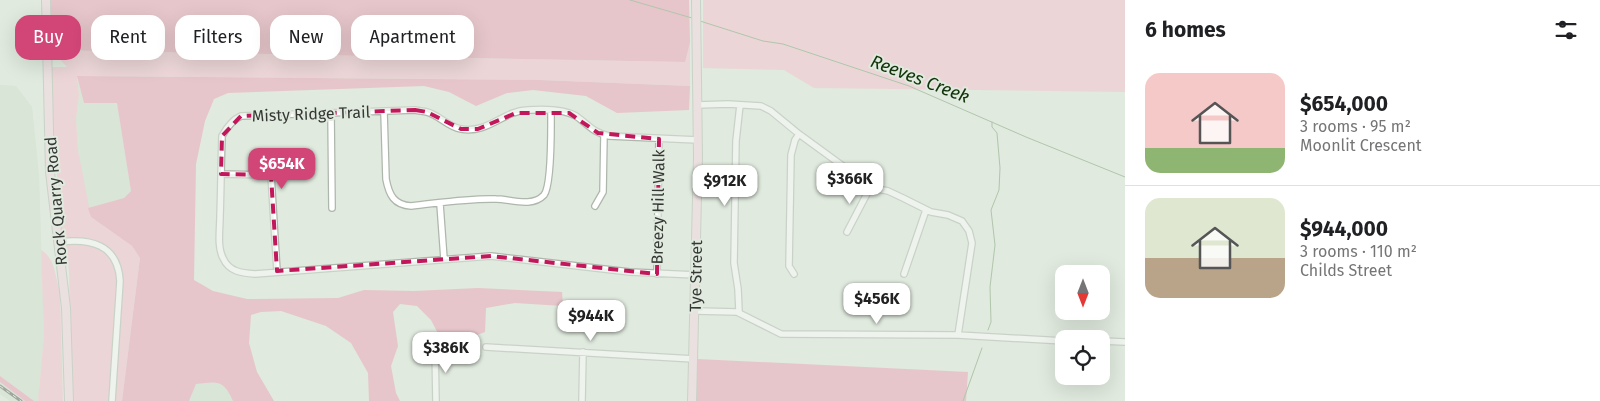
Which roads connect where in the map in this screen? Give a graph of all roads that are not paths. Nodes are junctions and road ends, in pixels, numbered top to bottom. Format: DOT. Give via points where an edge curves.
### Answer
graph roads {
  1 [pos="46,0"];
  2 [pos="696,0"];
  3 [pos="697,105"];
  4 [pos="740,105"];
  5 [pos="551,111"];
  6 [pos="384,112"];
  7 [pos="331,114"];
  8 [pos="799,134"];
  9 [pos="604,135"];
  10 [pos="659,139"];
  11 [pos="698,140"];
  12 [pos="221,174"];
  13 [pos="871,186"];
  14 [pos="440,204"];
  15 [pos="595,206"];
  16 [pos="332,208"];
  17 [pos="926,210"];
  18 [pos="847,232"];
  19 [pos="59,242"];
  20 [pos="444,259"];
  21 [pos="277,272"];
  22 [pos="658,274"];
  23 [pos="794,274"];
  24 [pos="904,274"];
  25 [pos="696,275"];
  26 [pos="696,310"];
  27 [pos="737,312"];
  28 [pos="958,335"];
  29 [pos="1055,340"];
  30 [pos="1110,342"];
  31 [pos="1125,342"];
  32 [pos="435,346"];
  33 [pos="486,347"];
  34 [pos="583,352"];
  35 [pos="694,358"];
  36 [pos="69,401"];
  37 [pos="112,401"];
  38 [pos="436,401"];
  39 [pos="582,401"];
  40 [pos="692,401"];
  1 -- 19 [label="street, Rock Quarry Road" via="50,172"];
  2 -- 3 [label="street, Tye Street"];
  3 -- 4 [label="street"];
  3 -- 11 [label="street, Tye Street"];
  4 -- 8 [label="street" via="761,106"];
  4 -- 27 [label="street" via="736,141 734,263"];
  5 -- 6 [label="street, Misty Ridge Trail" via="525,110 478,129 461,129 427,112"];
  5 -- 9 [label="street, Misty Ridge Trail" via="570,113"];
  5 -- 14 [label="street" via="549,183 540,198 526,202 482,199"];
  6 -- 7 [label="street, Misty Ridge Trail"];
  6 -- 14 [label="street" via="386,179 392,197 402,205"];
  7 -- 12 [label="street, Misty Ridge Trail" via="249,115 235,119 222,136"];
  7 -- 16 [label="street"];
  8 -- 13 [label="street"];
  8 -- 23 [label="street" via="791,155 790,169 789,266"];
  9 -- 10 [label="street, Misty Ridge Trail"];
  9 -- 15 [label="street" via="603,192"];
  10 -- 11 [label="street, Misty Ridge Trail"];
  10 -- 22 [label="street, Breezy Hill Walk"];
  11 -- 25 [label="street, Tye Street"];
  12 -- 21 [label="street, Misty Ridge Trail" via="220,250 223,259 242,273"];
  12 -- 21 [label="street" via="271,175"];
  13 -- 17 [label="street"];
  13 -- 18 [label="street"];
  14 -- 20 [label="street"];
  17 -- 24 [label="street"];
  17 -- 28 [label="street" via="962,221 969,231 972,243"];
  19 -- 36 [label="street, Rock Quarry Road" via="66,308"];
  19 -- 37 [label="street" via="93,242 110,253 119,267"];
  20 -- 21 [label="street, Misty Ridge Trail"];
  20 -- 22 [label="street, Misty Ridge Trail" via="491,256"];
  22 -- 25 [label="street, Misty Ridge Trail"];
  25 -- 26 [label="street, Tye Street"];
  26 -- 27 [label="street"];
  26 -- 35 [label="street, Tye Street"];
  27 -- 28 [label="street" via="781,334"];
  28 -- 29 [label="street"];
  30 -- 31 [label="street"];
  32 -- 38 [label="street"];
  33 -- 34 [label="street"];
  34 -- 35 [label="street"];
  34 -- 39 [label="street"];
  35 -- 40 [label="street, Tye Street"];
}
